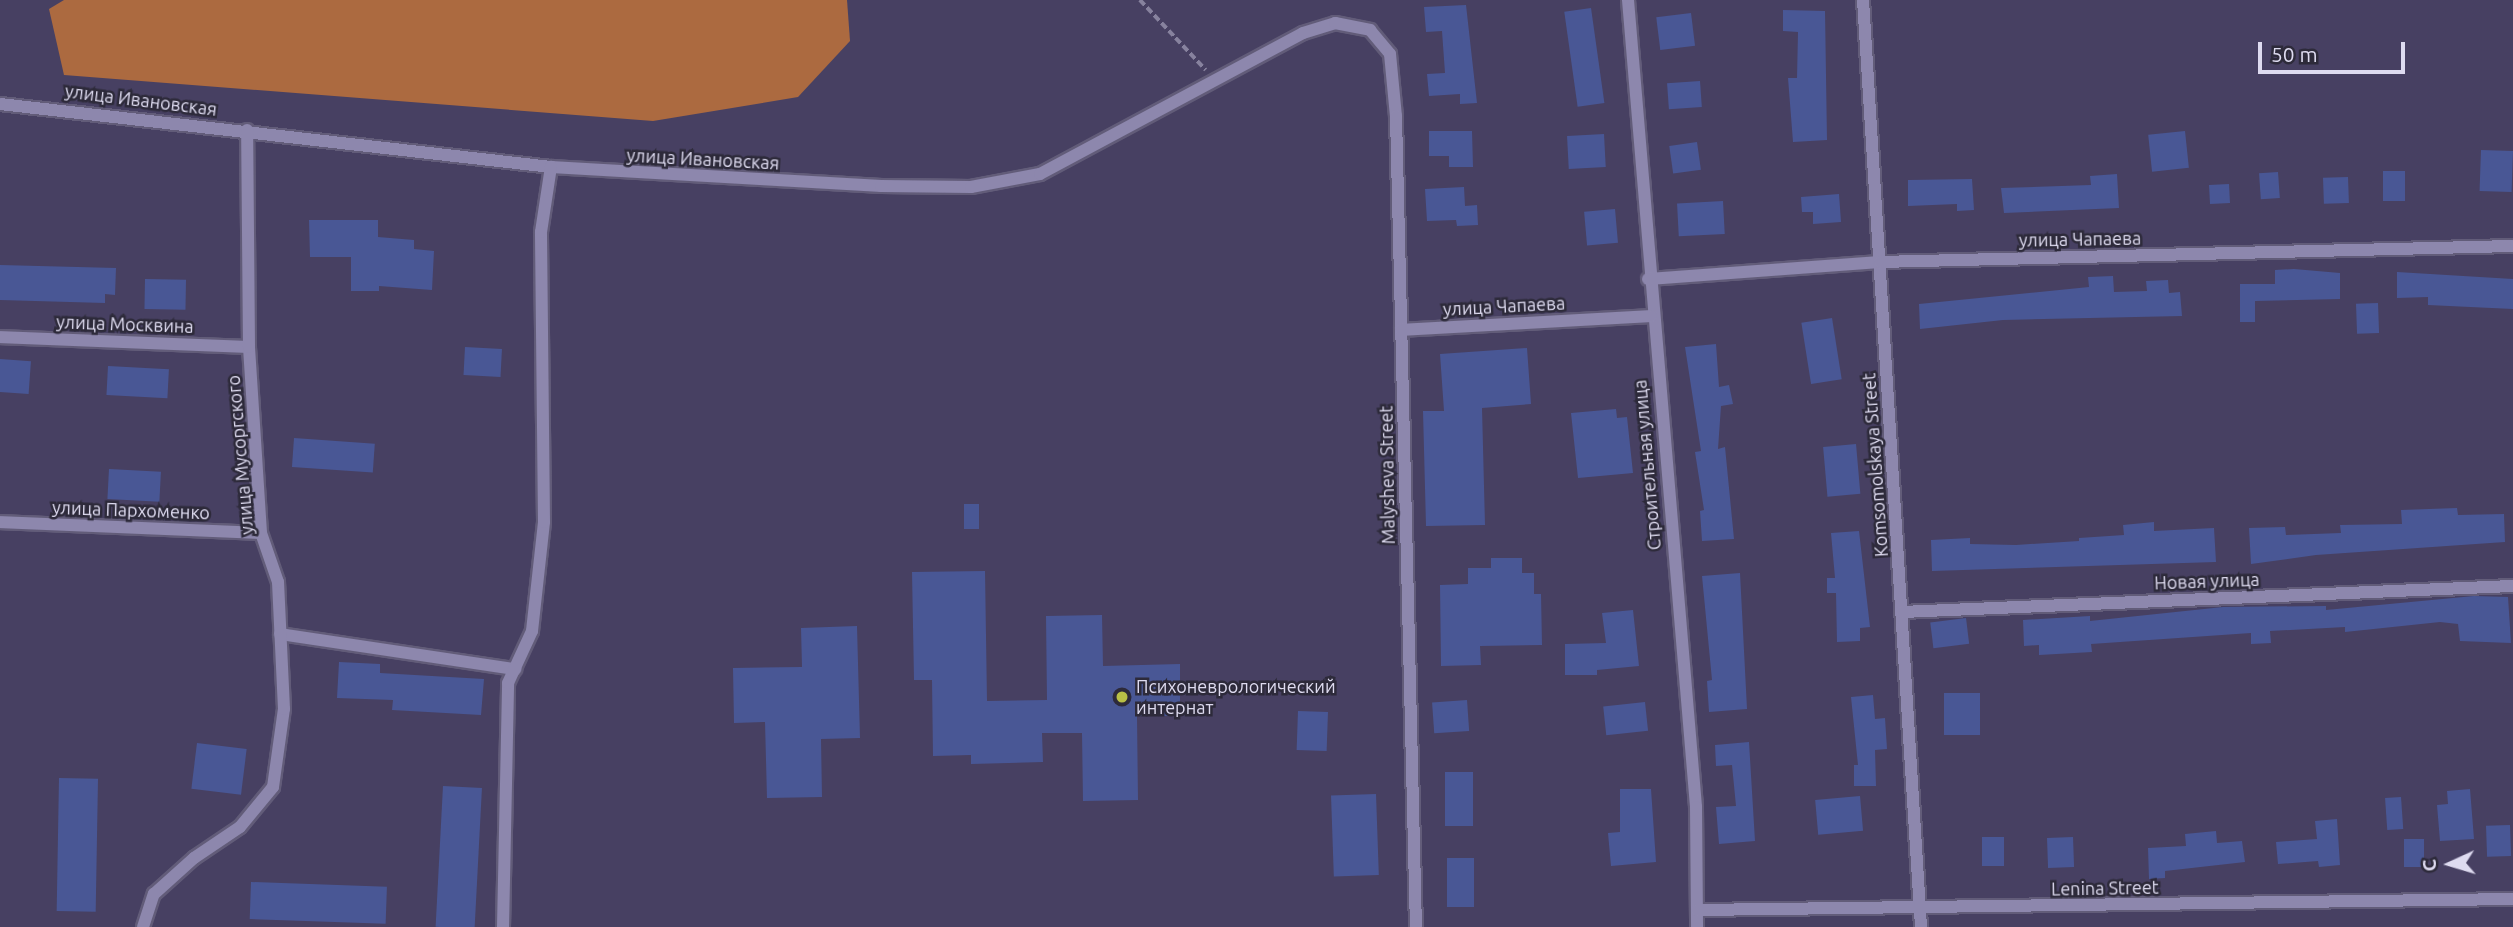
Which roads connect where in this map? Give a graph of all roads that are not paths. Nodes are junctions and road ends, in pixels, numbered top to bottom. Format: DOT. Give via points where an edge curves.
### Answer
graph roads {
  1 [pos="1628,0"];
  2 [pos="1863,0"];
  3 [pos="1370,30"];
  4 [pos="0,104"];
  5 [pos="247,130"];
  6 [pos="551,167"];
  7 [pos="2513,246"];
  8 [pos="1880,262"];
  9 [pos="1648,279"];
  10 [pos="1651,316"];
  11 [pos="1401,330"];
  12 [pos="0,337"];
  13 [pos="249,346"];
  14 [pos="0,522"];
  15 [pos="261,533"];
  16 [pos="2513,586"];
  17 [pos="1902,612"];
  18 [pos="280,634"];
  19 [pos="515,669"];
  20 [pos="2513,899"];
  21 [pos="1921,908"];
  22 [pos="1697,910"];
  23 [pos="143,927"];
  24 [pos="503,927"];
  25 [pos="1416,927"];
  26 [pos="1697,927"];
  27 [pos="1921,927"];
  1 -- 9 [label="street, Строительная улица"];
  2 -- 8 [label="street, Komsomolskaya Street"];
  3 -- 6 [label="street, улица Ивановская" via="1335,23 1303,33 1040,174 971,187"];
  3 -- 11 [label="street, Malysheva Street" via="1391,54"];
  4 -- 5 [label="street, улица Ивановская"];
  5 -- 6 [label="street, улица Ивановская"];
  5 -- 13 [label="street, улица Мусоргского"];
  6 -- 19 [label="street" via="541,232 544,522 532,631"];
  7 -- 8 [label="street, улица Чапаева"];
  8 -- 9 [label="street, улица Чапаева"];
  8 -- 17 [label="street, Komsomolskaya Street"];
  9 -- 10 [label="street, Строительная улица"];
  10 -- 11 [label="street, улица Чапаева"];
  10 -- 22 [label="street, Строительная улица" via="1696,807"];
  11 -- 25 [label="street, Malysheva Street"];
  12 -- 13 [label="street, улица Москвина"];
  13 -- 15 [label="street, улица Мусоргского"];
  14 -- 15 [label="street, улица Пархоменко"];
  15 -- 18 [label="street, улица Мусоргского" via="278,582"];
  16 -- 17 [label="street, Новая улица"];
  17 -- 21 [label="street, Komsomolskaya Street"];
  18 -- 19 [label="street"];
  18 -- 23 [label="street, улица Мусоргского" via="284,709 273,787 240,827 194,858 154,894"];
  19 -- 24 [label="street" via="508,683 505,728"];
  20 -- 21 [label="street, Lenina Street"];
  21 -- 22 [label="street, Lenina Street"];
  21 -- 27 [label="street, Komsomolskaya Street"];
  22 -- 26 [label="street, Строительная улица"];
}
